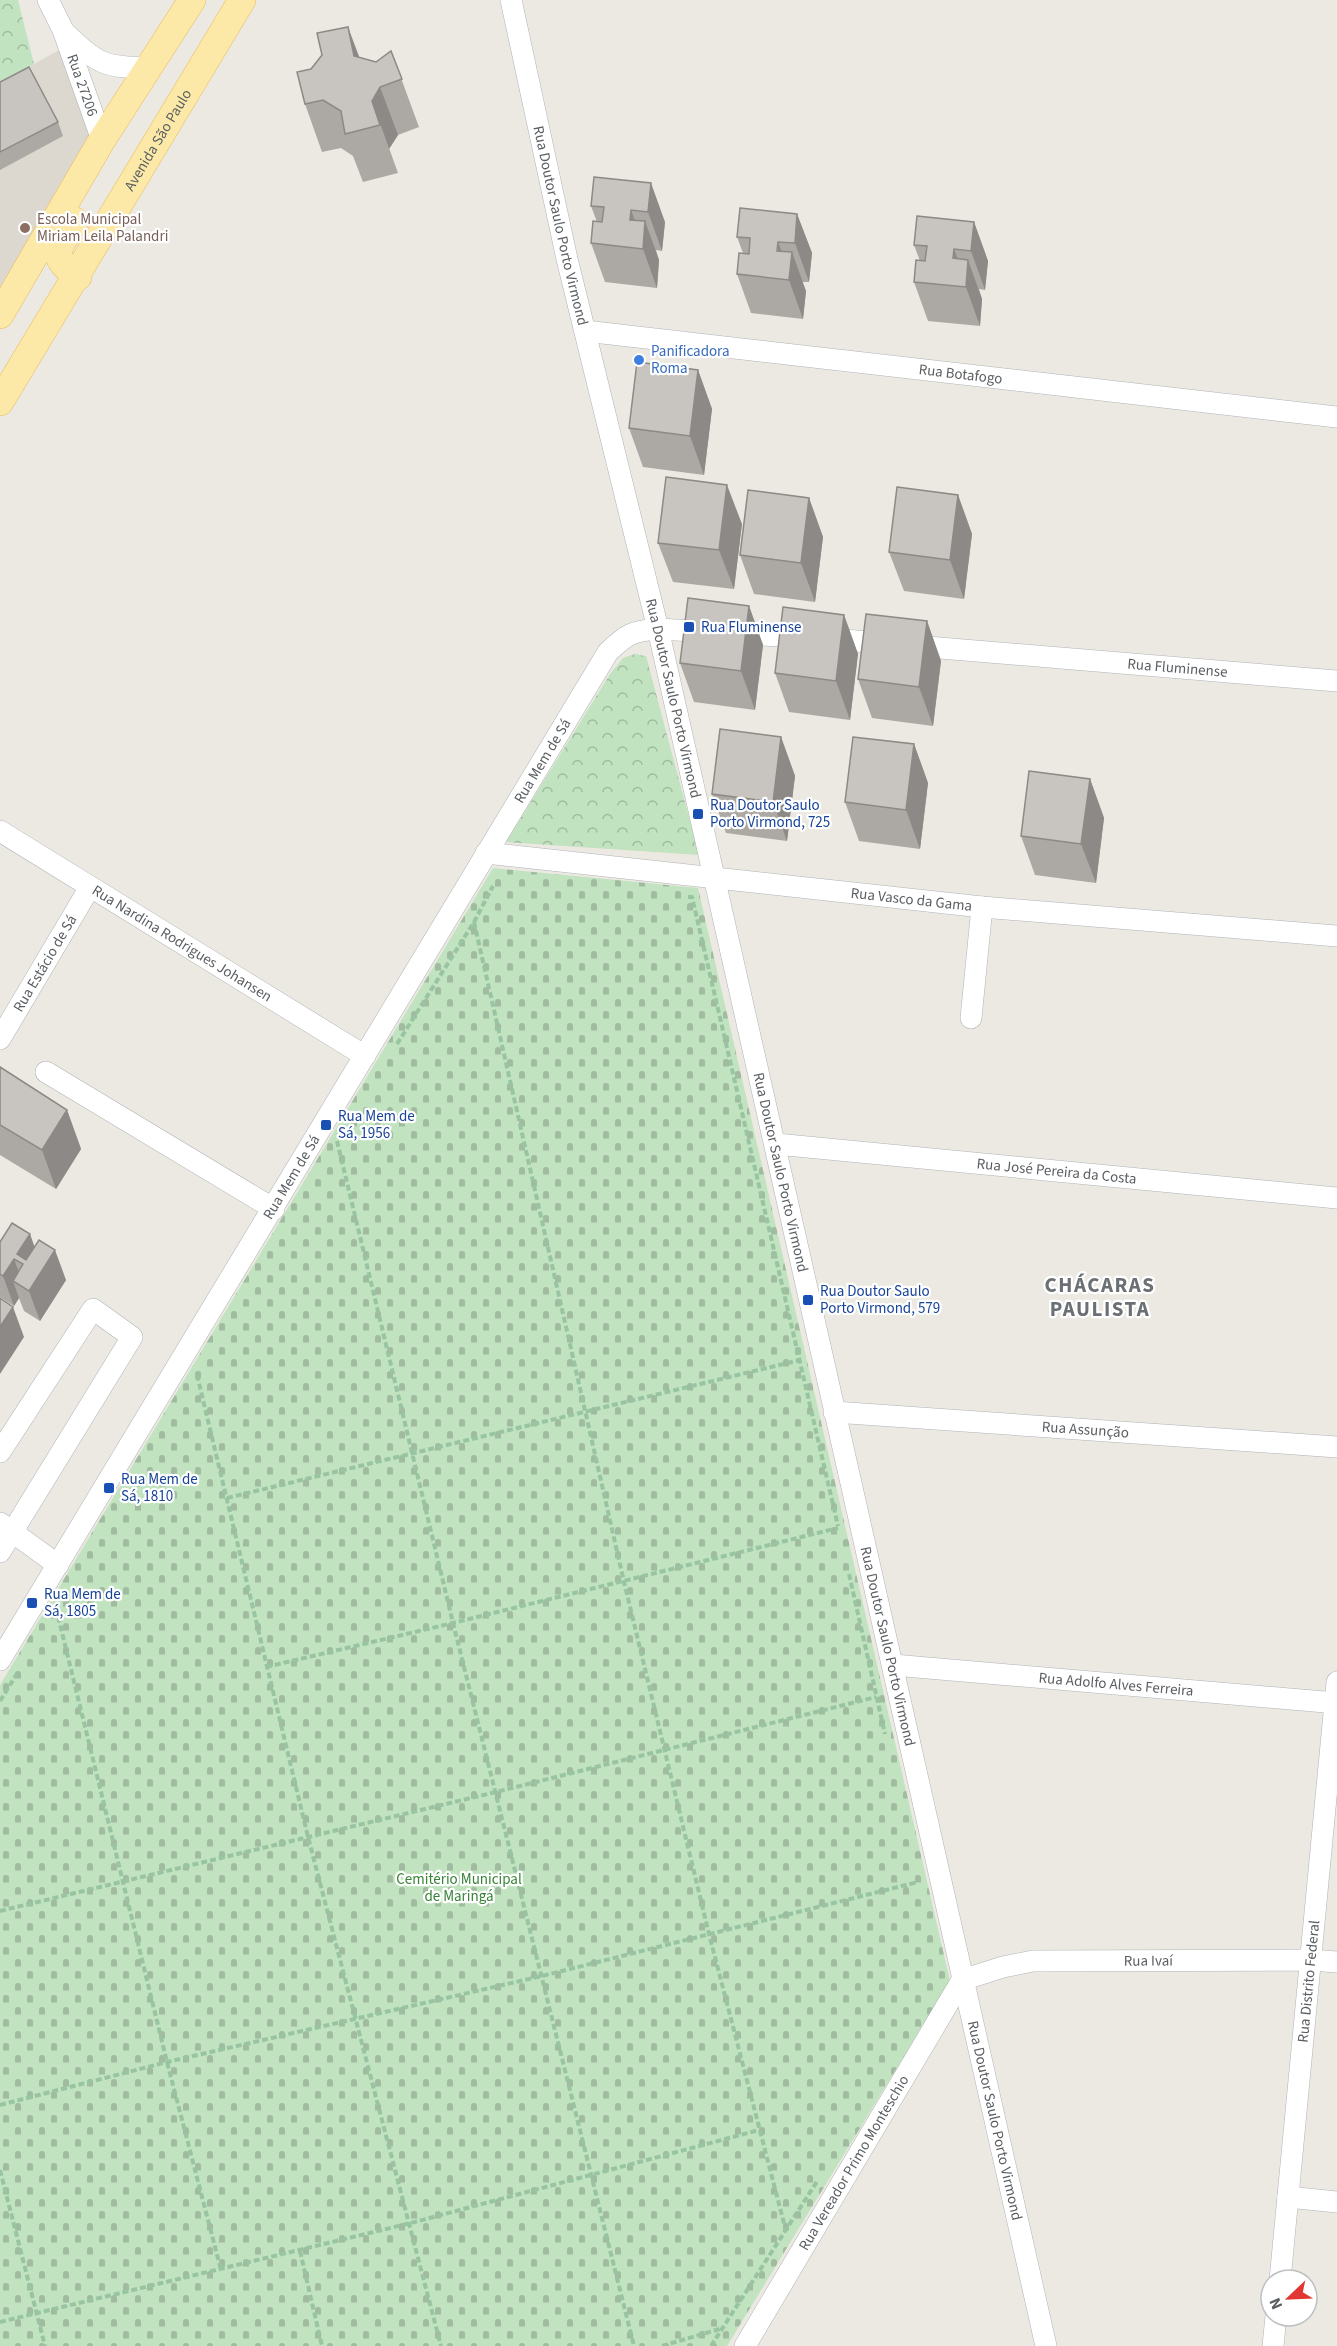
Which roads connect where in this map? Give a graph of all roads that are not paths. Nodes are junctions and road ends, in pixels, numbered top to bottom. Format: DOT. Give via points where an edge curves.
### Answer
graph roads {
  1 [pos="48,0"];
  2 [pos="192,0"];
  3 [pos="242,0"];
  4 [pos="511,0"];
  5 [pos="63,30"];
  6 [pos="150,67"];
  7 [pos="102,140"];
  8 [pos="78,276"];
  9 [pos="0,315"];
  10 [pos="585,331"];
  11 [pos="0,402"];
  12 [pos="1337,417"];
  13 [pos="658,629"];
  14 [pos="1337,681"];
  15 [pos="0,831"];
  16 [pos="486,853"];
  17 [pos="715,879"];
  18 [pos="90,887"];
  19 [pos="981,907"];
  20 [pos="1337,936"];
  21 [pos="971,1018"];
  22 [pos="0,1039"];
  23 [pos="365,1056"];
  24 [pos="45,1072"];
  25 [pos="776,1144"];
  26 [pos="1337,1198"];
  27 [pos="274,1209"];
  28 [pos="834,1412"];
  29 [pos="1337,1447"];
  30 [pos="0,1452"];
  31 [pos="6,1528"];
  32 [pos="0,1552"];
  33 [pos="58,1565"];
  34 [pos="0,1660"];
  35 [pos="893,1665"];
  36 [pos="1336,1696"];
  37 [pos="1311,1960"];
  38 [pos="1337,1962"];
  39 [pos="962,1980"];
  40 [pos="1288,2197"];
  41 [pos="1337,2202"];
  42 [pos="1281,2268"];
  43 [pos="1275,2328"];
  44 [pos="745,2346"];
  45 [pos="1046,2346"];
  46 [pos="1273,2346"];
  1 -- 5 [label="street, Rua 27206"];
  2 -- 6 [label="main road"];
  3 -- 8 [label="main road, Avenida São Paulo"];
  4 -- 10 [label="street, Rua Doutor Saulo Porto Virmond"];
  5 -- 6 [label="street, Rua 27206" via="102,63"];
  5 -- 7 [label="street, Rua 27206"];
  6 -- 7 [label="main road"];
  7 -- 8 [label="main road" via="95,188 58,249 62,265"];
  7 -- 9 [label="main road"];
  8 -- 11 [label="main road, Avenida São Paulo"];
  10 -- 12 [label="street, Rua Botafogo"];
  10 -- 13 [label="street, Rua Doutor Saulo Porto Virmond"];
  13 -- 14 [label="street, Rua Fluminense" via="832,639"];
  13 -- 16 [label="street, Rua Mem de Sá" via="637,630 608,652"];
  13 -- 17 [label="street, Rua Doutor Saulo Porto Virmond"];
  15 -- 18 [label="street, Rua Nardina Rodrigues Johansen"];
  16 -- 17 [label="street, Rua Vasco da Gama"];
  16 -- 23 [label="street, Rua Mem de Sá"];
  17 -- 19 [label="street, Rua Vasco da Gama"];
  17 -- 25 [label="street, Rua Doutor Saulo Porto Virmond"];
  18 -- 22 [label="street, Rua Estácio de Sá"];
  18 -- 23 [label="street, Rua Nardina Rodrigues Johansen"];
  19 -- 20 [label="street, Rua Vasco da Gama"];
  19 -- 21 [label="street"];
  23 -- 27 [label="street, Rua Mem de Sá"];
  24 -- 27 [label="street"];
  25 -- 26 [label="street, Rua José Pereira da Costa"];
  25 -- 28 [label="street, Rua Doutor Saulo Porto Virmond"];
  27 -- 33 [label="street, Rua Mem de Sá"];
  28 -- 29 [label="street, Rua Assunção"];
  28 -- 35 [label="street, Rua Doutor Saulo Porto Virmond"];
  30 -- 31 [label="street" via="93,1309 132,1337"];
  31 -- 32 [label="street"];
  31 -- 33 [label="street"];
  33 -- 34 [label="street, Rua Mem de Sá"];
  35 -- 36 [label="street, Rua Adolfo Alves Ferreira"];
  35 -- 39 [label="street, Rua Doutor Saulo Porto Virmond"];
  36 -- 37 [label="street, Rua Distrito Federal"];
  37 -- 38 [label="street, Rua Ivaí"];
  37 -- 39 [label="street, Rua Ivaí" via="1033,1961"];
  37 -- 40 [label="street, Rua Distrito Federal"];
  39 -- 44 [label="street, Rua Vereador Primo Monteschio"];
  39 -- 45 [label="street, Rua Doutor Saulo Porto Virmond"];
  40 -- 41 [label="street"];
  40 -- 42 [label="street, Rua Distrito Federal"];
  43 -- 46 [label="street"];
}
